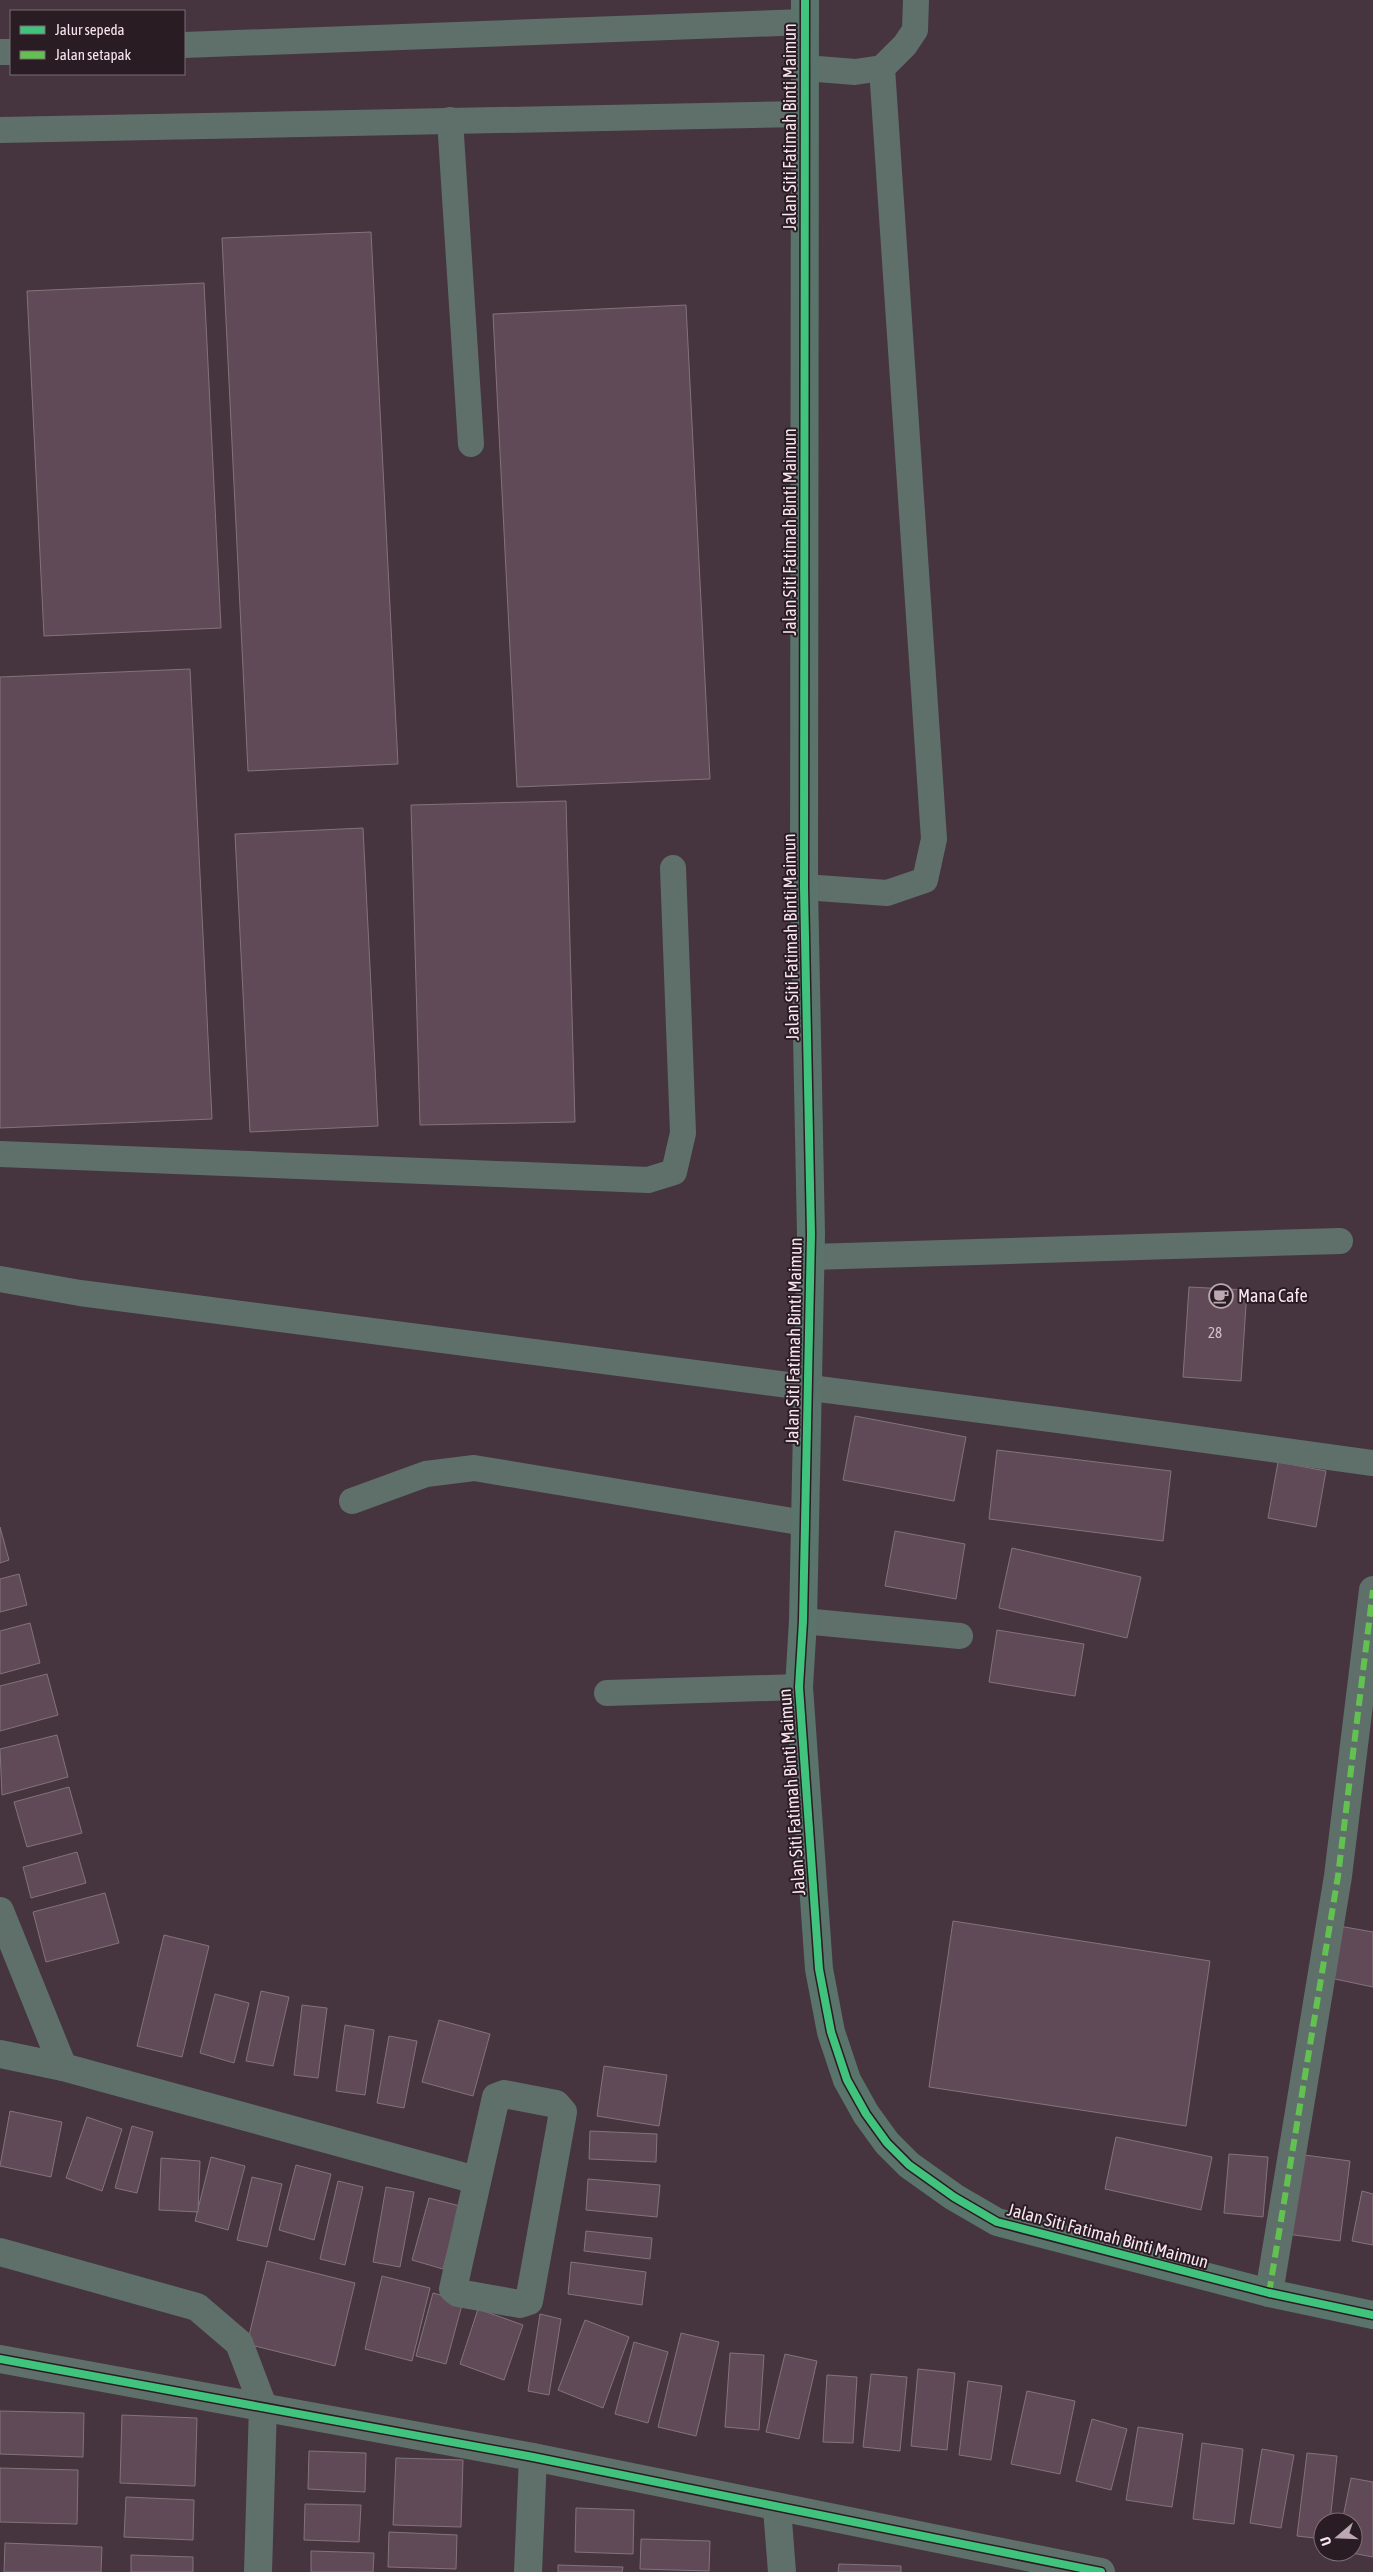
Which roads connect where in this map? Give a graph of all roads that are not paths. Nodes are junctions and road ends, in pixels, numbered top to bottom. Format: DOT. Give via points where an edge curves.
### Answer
graph roads {
  1 [pos="916,0"];
  2 [pos="805,11"];
  3 [pos="185,45"];
  4 [pos="805,68"];
  5 [pos="882,68"];
  6 [pos="805,114"];
  7 [pos="450,120"];
  8 [pos="0,130"];
  9 [pos="471,444"];
  10 [pos="674,868"];
  11 [pos="804,887"];
  12 [pos="0,1154"];
  13 [pos="1340,1241"];
  14 [pos="811,1257"];
  15 [pos="0,1279"];
  16 [pos="807,1388"];
  17 [pos="1373,1463"];
  18 [pos="352,1501"];
  19 [pos="805,1523"];
  20 [pos="1373,1590"];
  21 [pos="803,1620"];
  22 [pos="960,1636"];
  23 [pos="799,1687"];
  24 [pos="607,1693"];
  25 [pos="0,1911"];
  26 [pos="0,2054"];
  27 [pos="63,2067"];
  28 [pos="476,2180"];
  29 [pos="0,2252"];
  30 [pos="1269,2293"];
  31 [pos="1373,2315"];
  32 [pos="0,2359"];
  33 [pos="263,2406"];
  34 [pos="534,2457"];
  35 [pos="777,2508"];
  36 [pos="1048,2567"];
  37 [pos="258,2572"];
  38 [pos="528,2572"];
  39 [pos="782,2572"];
  40 [pos="1101,2572"];
  1 -- 5 [label="lane" via="915,30"];
  2 -- 3 [label="lane"];
  2 -- 4 [label="street, Jalan Siti Fatimah Binti Maimun"];
  4 -- 5 [label="lane" via="855,72"];
  4 -- 6 [label="street, Jalan Siti Fatimah Binti Maimun"];
  5 -- 11 [label="lane" via="934,839 925,880 887,893"];
  6 -- 7 [label="lane"];
  6 -- 11 [label="street, Jalan Siti Fatimah Binti Maimun"];
  7 -- 8 [label="lane"];
  7 -- 9 [label="lane"];
  10 -- 12 [label="lane" via="683,1133 674,1172 648,1180"];
  11 -- 14 [label="street, Jalan Siti Fatimah Binti Maimun"];
  13 -- 14 [label="lane"];
  14 -- 16 [label="street, Jalan Siti Fatimah Binti Maimun"];
  15 -- 16 [label="lane" via="80,1293"];
  16 -- 17 [label="lane"];
  16 -- 19 [label="street, Jalan Siti Fatimah Binti Maimun"];
  18 -- 19 [label="lane" via="426,1474 474,1468"];
  19 -- 21 [label="street, Jalan Siti Fatimah Binti Maimun"];
  20 -- 30 [label="street" via="1338,1876"];
  21 -- 22 [label="lane"];
  21 -- 23 [label="street, Jalan Siti Fatimah Binti Maimun"];
  23 -- 24 [label="lane"];
  23 -- 30 [label="street, Jalan Siti Fatimah Binti Maimun" via="819,1969 831,2032 847,2080 887,2143 910,2165 996,2222"];
  25 -- 27 [label="street"];
  26 -- 27 [label="street"];
  27 -- 28 [label="street"];
  28 -- 28 [label="street" via="496,2096 504,2094 556,2104 563,2112 529,2301 520,2304 458,2293 453,2289"];
  29 -- 33 [label="street" via="197,2307 239,2342"];
  30 -- 31 [label="street, Jalan Siti Fatimah Binti Maimun"];
  32 -- 33 [label="street"];
  33 -- 34 [label="street"];
  33 -- 37 [label="street"];
  34 -- 35 [label="street"];
  34 -- 38 [label="street"];
  35 -- 36 [label="street"];
  35 -- 39 [label="street"];
  36 -- 40 [label="street"];
}
